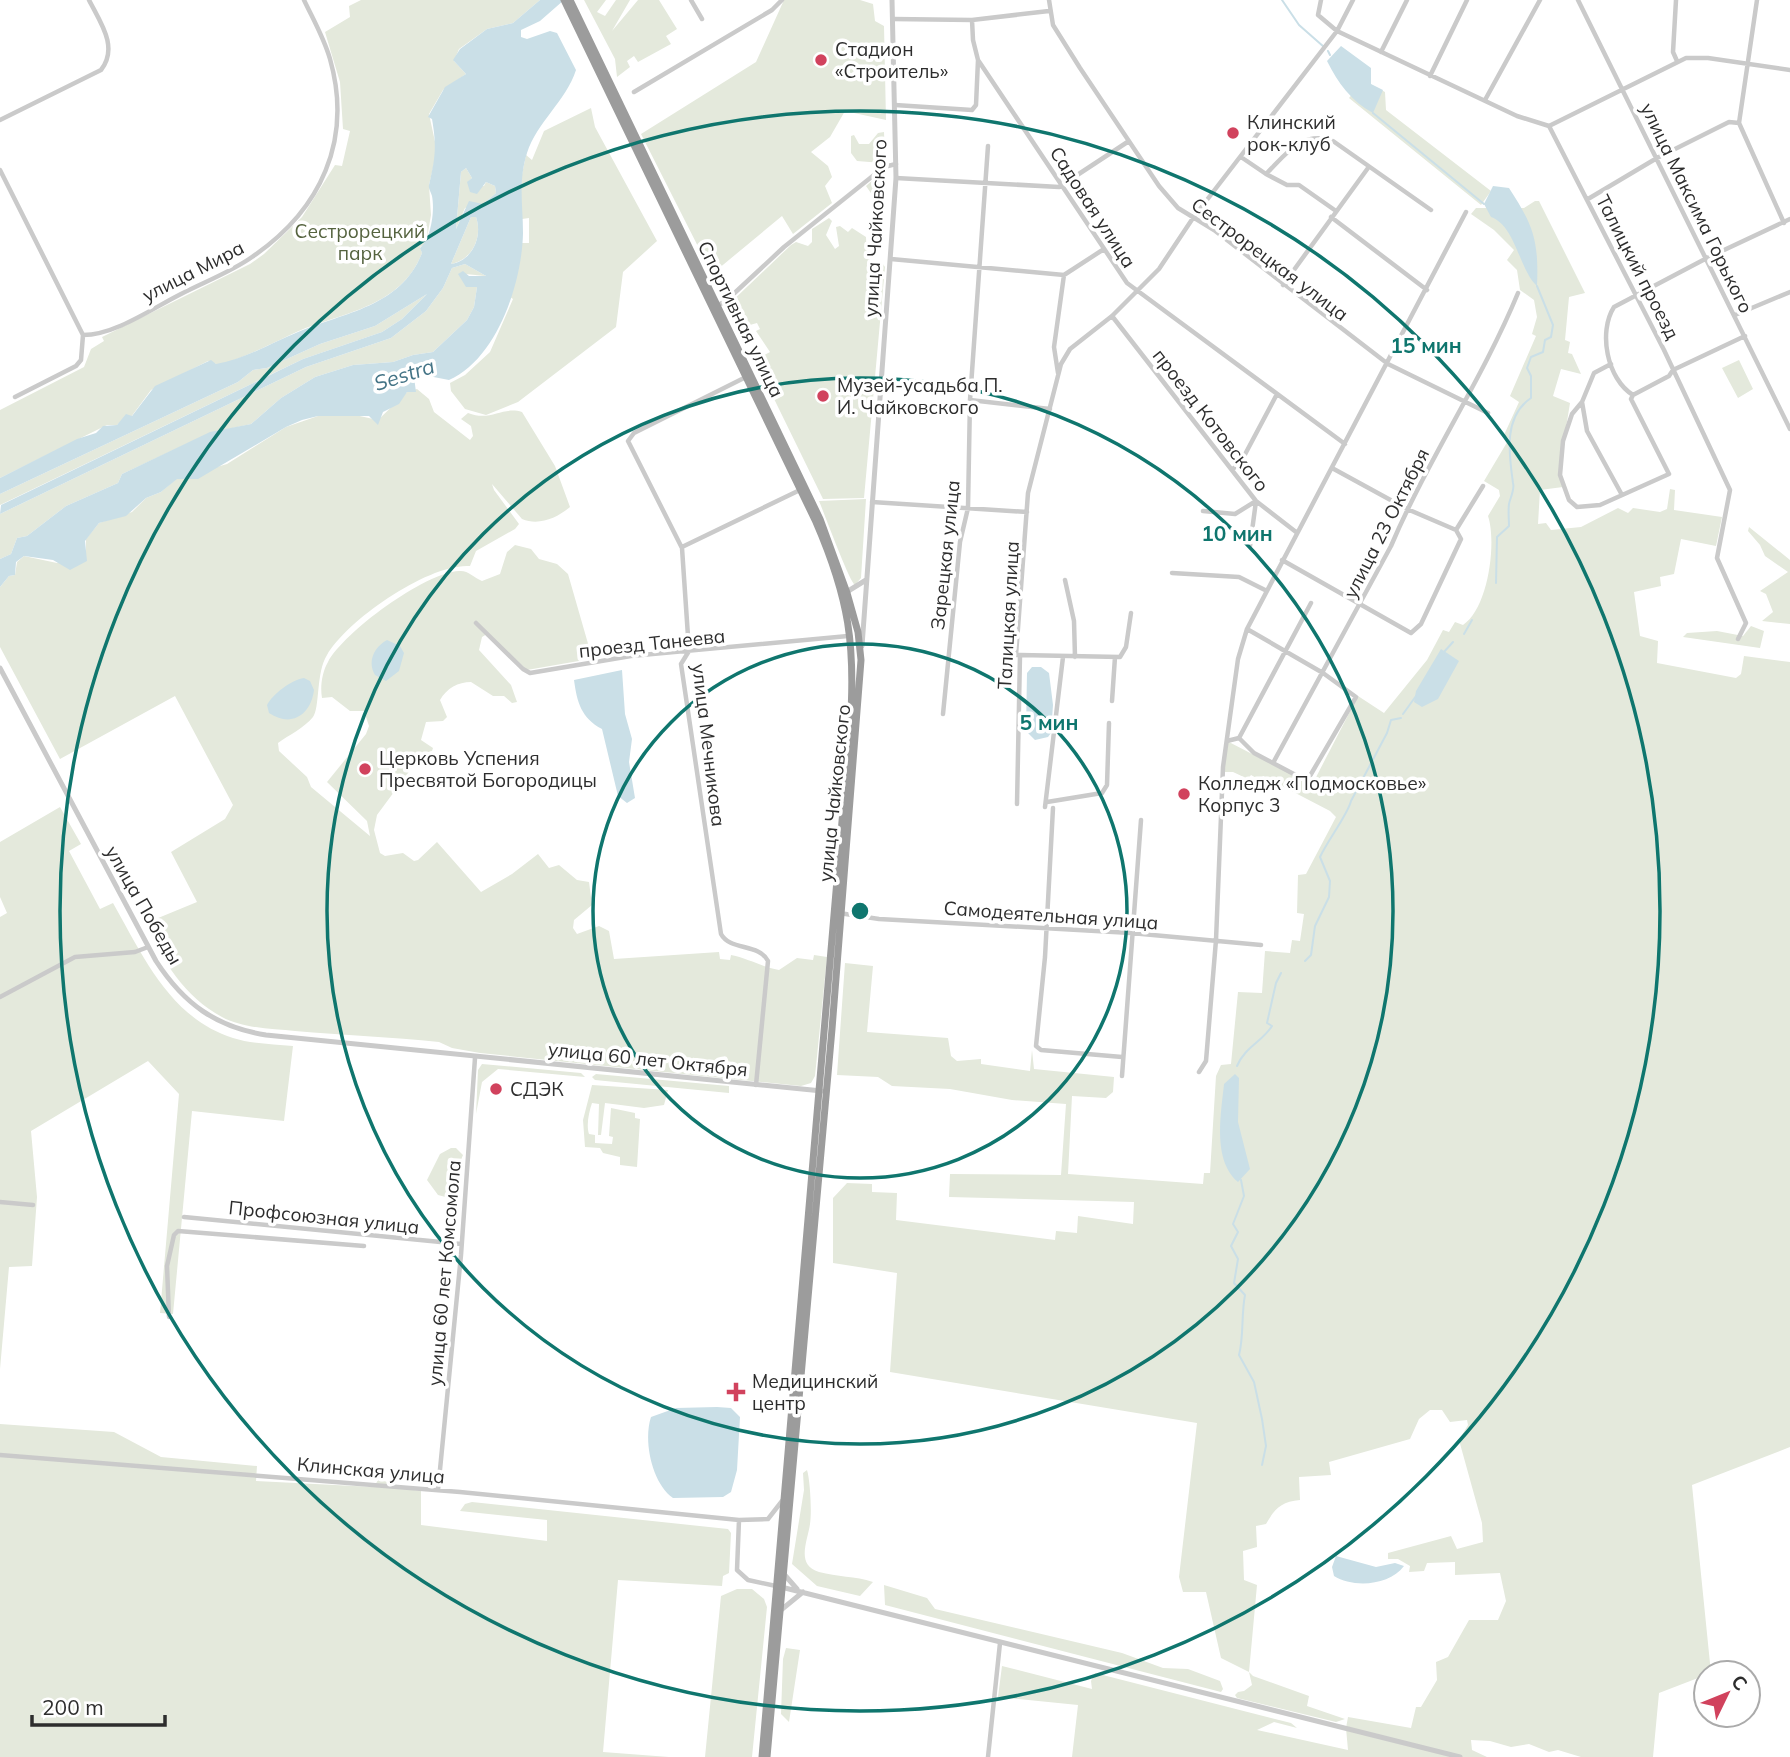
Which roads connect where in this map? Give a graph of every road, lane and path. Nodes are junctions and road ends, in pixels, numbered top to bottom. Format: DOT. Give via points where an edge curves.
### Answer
graph roads {
  1 [pos="89,0"];
  2 [pos="304,0"];
  3 [pos="564,0"];
  4 [pos="570,0"];
  5 [pos="691,0"];
  6 [pos="782,0"];
  7 [pos="892,0"];
  8 [pos="1049,0"];
  9 [pos="1321,0"];
  10 [pos="1353,0"];
  11 [pos="1407,0"];
  12 [pos="1467,0"];
  13 [pos="1540,0"];
  14 [pos="1578,0"];
  15 [pos="1676,0"];
  16 [pos="1757,0"];
  17 [pos="1049,11"];
  18 [pos="576,18"];
  19 [pos="702,19"];
  20 [pos="892,19"];
  21 [pos="972,20"];
  22 [pos="1337,31"];
  23 [pos="1381,52"];
  24 [pos="978,60"];
  25 [pos="1677,61"];
  26 [pos="1749,64"];
  27 [pos="1790,70"];
  28 [pos="1430,76"];
  29 [pos="1622,88"];
  30 [pos="634,92"];
  31 [pos="1485,100"];
  32 [pos="895,105"];
  33 [pos="0,120"];
  34 [pos="1740,123"];
  35 [pos="1549,126"];
  36 [pos="1129,141"];
  37 [pos="989,146"];
  38 [pos="1241,157"];
  39 [pos="1657,158"];
  40 [pos="896,164"];
  41 [pos="1368,169"];
  42 [pos="0,170"];
  43 [pos="1266,174"];
  44 [pos="896,178"];
  45 [pos="985,184"];
  46 [pos="1062,184"];
  47 [pos="1588,199"];
  48 [pos="1431,209"];
  49 [pos="1336,211"];
  50 [pos="1466,212"];
  51 [pos="1331,217"];
  52 [pos="1193,218"];
  53 [pos="1790,219"];
  54 [pos="1784,223"];
  55 [pos="1104,249"];
  56 [pos="1707,258"];
  57 [pos="891,260"];
  58 [pos="981,267"];
  59 [pos="1064,275"];
  60 [pos="1283,285"];
  61 [pos="1427,290"];
  62 [pos="1135,291"];
  63 [pos="1790,292"];
  64 [pos="1518,293"];
  65 [pos="1636,296"];
  66 [pos="716,306"];
  67 [pos="1735,315"];
  68 [pos="1112,316"];
  69 [pos="83,335"];
  70 [pos="1745,335"];
  71 [pos="1388,364"];
  72 [pos="1611,364"];
  73 [pos="1673,370"];
  74 [pos="1058,373"];
  75 [pos="746,377"];
  76 [pos="1277,394"];
  77 [pos="1633,395"];
  78 [pos="15,397"];
  79 [pos="970,400"];
  80 [pos="1582,402"];
  81 [pos="1465,403"];
  82 [pos="1051,409"];
  83 [pos="1488,413"];
  84 [pos="1790,429"];
  85 [pos="1345,444"];
  86 [pos="1332,468"];
  87 [pos="1233,469"];
  88 [pos="1483,486"];
  89 [pos="800,489"];
  90 [pos="1622,495"];
  91 [pos="1256,501"];
  92 [pos="871,502"];
  93 [pos="968,508"];
  94 [pos="1407,509"];
  95 [pos="1203,511"];
  96 [pos="1027,512"];
  97 [pos="1456,530"];
  98 [pos="1296,532"];
  99 [pos="1250,546"];
  100 [pos="681,548"];
  101 [pos="1282,560"];
  102 [pos="1172,573"];
  103 [pos="866,580"];
  104 [pos="1065,580"];
  105 [pos="1265,590"];
  106 [pos="844,593"];
  107 [pos="1359,602"];
  108 [pos="1311,603"];
  109 [pos="1131,612"];
  110 [pos="476,623"];
  111 [pos="1247,629"];
  112 [pos="855,636"];
  113 [pos="1738,639"];
  114 [pos="853,649"];
  115 [pos="689,651"];
  116 [pos="1285,652"];
  117 [pos="1020,655"];
  118 [pos="1063,657"];
  119 [pos="1075,657"];
  120 [pos="1115,657"];
  121 [pos="861,660"];
  122 [pos="0,668"];
  123 [pos="1323,673"];
  124 [pos="1112,701"];
  125 [pos="943,714"];
  126 [pos="1110,723"];
  127 [pos="1238,738"];
  128 [pos="1227,741"];
  129 [pos="1273,763"];
  130 [pos="1017,804"];
  131 [pos="1053,808"];
  132 [pos="1141,820"];
  133 [pos="839,912"];
  134 [pos="1047,928"];
  135 [pos="1131,933"];
  136 [pos="1216,940"];
  137 [pos="1261,945"];
  138 [pos="148,947"];
  139 [pos="0,997"];
  140 [pos="1122,1057"];
  141 [pos="475,1058"];
  142 [pos="1199,1072"];
  143 [pos="1122,1076"];
  144 [pos="756,1086"];
  145 [pos="823,1091"];
  146 [pos="0,1202"];
  147 [pos="33,1205"];
  148 [pos="184,1217"];
  149 [pos="461,1244"];
  150 [pos="364,1245"];
  151 [pos="169,1317"];
  152 [pos="0,1455"];
  153 [pos="438,1490"];
  154 [pos="784,1497"];
  155 [pos="739,1520"];
  156 [pos="782,1572"];
  157 [pos="778,1586"];
  158 [pos="803,1592"];
  159 [pos="779,1612"];
  160 [pos="1000,1643"];
  161 [pos="764,1757"];
  162 [pos="988,1757"];
  163 [pos="1460,1757"];
  1 -- 33 [label="street" via="107,37 109,60 101,70"];
  2 -- 69 [label="street, улица Мира" via="330,58 340,122 331,161 306,206 272,243 250,259 114,326"];
  3 -- 18 [label="highway, Спортивная улица"];
  4 -- 18 [label="highway, Спортивная улица"];
  5 -- 19 [label="street"];
  6 -- 30 [label="street"];
  7 -- 20 [label="street, улица Чайковского"];
  8 -- 17 [label="street, Сестрорецкая улица"];
  9 -- 22 [label="street" via="1318,15"];
  10 -- 22 [label="street"];
  11 -- 23 [label="street"];
  12 -- 28 [label="street"];
  13 -- 31 [label="street"];
  14 -- 29 [label="street, улица Максима Горького"];
  15 -- 25 [label="street" via="1673,52"];
  16 -- 26 [label="street"];
  17 -- 21 [label="street"];
  17 -- 36 [label="street, Сестрорецкая улица" via="1060,36"];
  18 -- 66 [label="highway, Спортивная улица"];
  18 -- 75 [label="highway, Спортивная улица"];
  20 -- 21 [label="street"];
  20 -- 32 [label="street, улица Чайковского"];
  21 -- 24 [label="street, Садовая улица"];
  22 -- 23 [label="street"];
  22 -- 38 [label="street"];
  23 -- 28 [label="street"];
  24 -- 32 [label="street" via="972,110"];
  24 -- 46 [label="street, Садовая улица"];
  25 -- 26 [label="street" via="1708,58"];
  25 -- 29 [label="street"];
  26 -- 27 [label="street"];
  26 -- 34 [label="street"];
  28 -- 31 [label="street"];
  29 -- 35 [label="street"];
  29 -- 39 [label="street, улица Максима Горького"];
  31 -- 35 [label="street"];
  32 -- 40 [label="street, улица Чайковского"];
  34 -- 39 [label="street" via="1729,122"];
  34 -- 54 [label="street"];
  35 -- 47 [label="street, Талицкий проезд"];
  36 -- 46 [label="street"];
  36 -- 52 [label="street, Сестрорецкая улица" via="1159,186"];
  37 -- 45 [label="street, Зарецкая улица"];
  38 -- 43 [label="street"];
  38 -- 52 [label="street"];
  39 -- 47 [label="street"];
  39 -- 56 [label="street, улица Максима Горького"];
  40 -- 44 [label="street, улица Чайковского"];
  40 -- 66 [label="street" via="884,167 818,219"];
  41 -- 43 [label="street" via="1321,137 1294,144"];
  41 -- 48 [label="street"];
  41 -- 49 [label="street"];
  42 -- 69 [label="street"];
  43 -- 49 [label="street" via="1307,190"];
  44 -- 45 [label="street"];
  44 -- 57 [label="street, улица Чайковского"];
  45 -- 46 [label="street"];
  45 -- 58 [label="street, Зарецкая улица"];
  46 -- 55 [label="street, Садовая улица"];
  47 -- 65 [label="street, Талицкий проезд"];
  49 -- 51 [label="street"];
  50 -- 61 [label="street"];
  51 -- 60 [label="street"];
  51 -- 61 [label="street"];
  52 -- 60 [label="street, Сестрорецкая улица"];
  52 -- 62 [label="street" via="1159,269"];
  53 -- 54 [label="street"];
  54 -- 56 [label="street"];
  55 -- 59 [label="street"];
  55 -- 62 [label="street, Садовая улица"];
  56 -- 65 [label="street"];
  56 -- 67 [label="street, улица Максима Горького"];
  57 -- 58 [label="street"];
  57 -- 92 [label="street, улица Чайковского"];
  58 -- 59 [label="street"];
  58 -- 79 [label="street, Зарецкая улица"];
  59 -- 74 [label="street" via="1054,346"];
  60 -- 71 [label="street, Сестрорецкая улица"];
  61 -- 71 [label="street"];
  62 -- 68 [label="street"];
  62 -- 76 [label="street, Садовая улица"];
  63 -- 67 [label="street"];
  64 -- 81 [label="street, улица 23 Октября"];
  65 -- 72 [label="street" via="1611,313 1606,338"];
  65 -- 73 [label="street, Талицкий проезд"];
  66 -- 106 [label="highway, Спортивная улица" via="820,519"];
  67 -- 70 [label="street, улица Максима Горького"];
  68 -- 74 [label="street" via="1066,354"];
  68 -- 87 [label="street, проезд Котовского"];
  69 -- 78 [label="street" via="81,360 76,366"];
  70 -- 73 [label="street"];
  70 -- 84 [label="street, улица Максима Горького"];
  71 -- 81 [label="street, Сестрорецкая улица"];
  71 -- 85 [label="street"];
  72 -- 77 [label="street"];
  72 -- 80 [label="street" via="1594,373"];
  73 -- 77 [label="street"];
  73 -- 113 [label="street, Талицкий проезд" via="1730,490 1717,558 1745,616"];
  74 -- 82 [label="street, Талицкая улица"];
  75 -- 89 [label="highway, Спортивная улица"];
  75 -- 100 [label="street, улица Мечникова" via="629,438"];
  76 -- 85 [label="street, Садовая улица"];
  76 -- 87 [label="street"];
  77 -- 90 [label="street" via="1669,474"];
  79 -- 82 [label="street"];
  79 -- 93 [label="street, Зарецкая улица"];
  80 -- 90 [label="street" via="1587,431"];
  80 -- 90 [label="street" via="1572,414 1563,441 1560,465 1565,492 1571,503 1582,508"];
  81 -- 83 [label="street, Сестрорецкая улица"];
  81 -- 94 [label="street, улица 23 Октября"];
  82 -- 96 [label="street, Талицкая улица"];
  85 -- 86 [label="street"];
  86 -- 94 [label="street"];
  86 -- 98 [label="street"];
  87 -- 91 [label="street, проезд Котовского"];
  88 -- 97 [label="street"];
  89 -- 100 [label="street"];
  89 -- 106 [label="highway, Спортивная улица"];
  91 -- 95 [label="street" via="1235,514"];
  91 -- 98 [label="street, проезд Котовского"];
  91 -- 99 [label="street"];
  92 -- 93 [label="street"];
  92 -- 103 [label="street, улица Чайковского"];
  93 -- 96 [label="street"];
  93 -- 125 [label="street, Зарецкая улица" via="960,542"];
  94 -- 97 [label="street"];
  94 -- 107 [label="street, улица 23 Октября"];
  96 -- 117 [label="street, Талицкая улица" via="1016,655"];
  97 -- 107 [label="street" via="1461,539 1421,624 1411,633"];
  98 -- 101 [label="street"];
  100 -- 115 [label="street, улица Мечникова"];
  101 -- 105 [label="street"];
  101 -- 107 [label="street"];
  102 -- 105 [label="street" via="1239,577"];
  103 -- 106 [label="street"];
  103 -- 121 [label="street, улица Чайковского"];
  104 -- 119 [label="street" via="1074,621"];
  105 -- 111 [label="street"];
  106 -- 112 [label="highway, Спортивная улица"];
  107 -- 123 [label="street, улица 23 Октября"];
  108 -- 116 [label="street"];
  109 -- 120 [label="street" via="1125,652"];
  110 -- 115 [label="street, проезд Танеева" via="530,673"];
  111 -- 116 [label="street"];
  111 -- 128 [label="street" via="1238,659"];
  112 -- 114 [label="highway, Спортивная улица"];
  112 -- 115 [label="street, проезд Танеева"];
  112 -- 121 [label="highway, Спортивная улица"];
  114 -- 145 [label="highway, улица Чайковского"];
  115 -- 144 [label="street, улица Мечникова" via="681,664 721,934 727,942 764,954 768,961"];
  116 -- 123 [label="street"];
  116 -- 127 [label="street"];
  117 -- 118 [label="street"];
  117 -- 130 [label="street, Талицкая улица"];
  118 -- 119 [label="street"];
  118 -- 126 [label="street" via="1046,805 1102,793 1107,785"];
  119 -- 120 [label="street"];
  120 -- 124 [label="street"];
  121 -- 133 [label="highway, улица Чайковского"];
  122 -- 138 [label="street, улица Победы"];
  123 -- 129 [label="street, улица 23 Октября"];
  123 -- 129 [label="street" via="1356,697 1307,781"];
  127 -- 128 [label="street"];
  127 -- 129 [label="street"];
  128 -- 136 [label="street"];
  131 -- 134 [label="street"];
  132 -- 135 [label="street"];
  133 -- 134 [label="street, Самодеятельная улица" via="879,919"];
  133 -- 145 [label="highway, улица Чайковского"];
  134 -- 135 [label="street, Самодеятельная улица"];
  134 -- 140 [label="street" via="1037,1048"];
  135 -- 136 [label="street, Самодеятельная улица"];
  135 -- 140 [label="street"];
  136 -- 137 [label="street, Самодеятельная улица"];
  136 -- 142 [label="street" via="1206,1061"];
  138 -- 139 [label="street" via="75,957"];
  138 -- 141 [label="street, улица Победы" via="185,999 217,1022 236,1029"];
  140 -- 143 [label="street"];
  141 -- 144 [label="street, улица 60 лет Октября"];
  141 -- 149 [label="street, улица 60 лет Комсомола"];
  144 -- 145 [label="street, улица 60 лет Октября"];
  145 -- 154 [label="highway, улица Чайковского"];
  145 -- 156 [label="highway, улица Чайковского"];
  146 -- 147 [label="street"];
  148 -- 149 [label="street, Профсоюзная улица"];
  149 -- 153 [label="street, улица 60 лет Комсомола"];
  150 -- 151 [label="street" via="178,1231 167,1265"];
  152 -- 153 [label="street, Клинская улица"];
  153 -- 155 [label="street, Клинская улица"];
  154 -- 155 [label="street, Клинская улица" via="768,1518"];
  154 -- 157 [label="highway, улица Чайковского"];
  155 -- 157 [label="street" via="737,1570 748,1580"];
  156 -- 157 [label="highway, улица Чайковского"];
  156 -- 158 [label="street"];
  157 -- 158 [label="street"];
  157 -- 159 [label="highway"];
  157 -- 161 [label="highway"];
  158 -- 159 [label="street"];
  158 -- 160 [label="street"];
  159 -- 161 [label="highway"];
  160 -- 162 [label="street"];
  160 -- 163 [label="street"];
}
